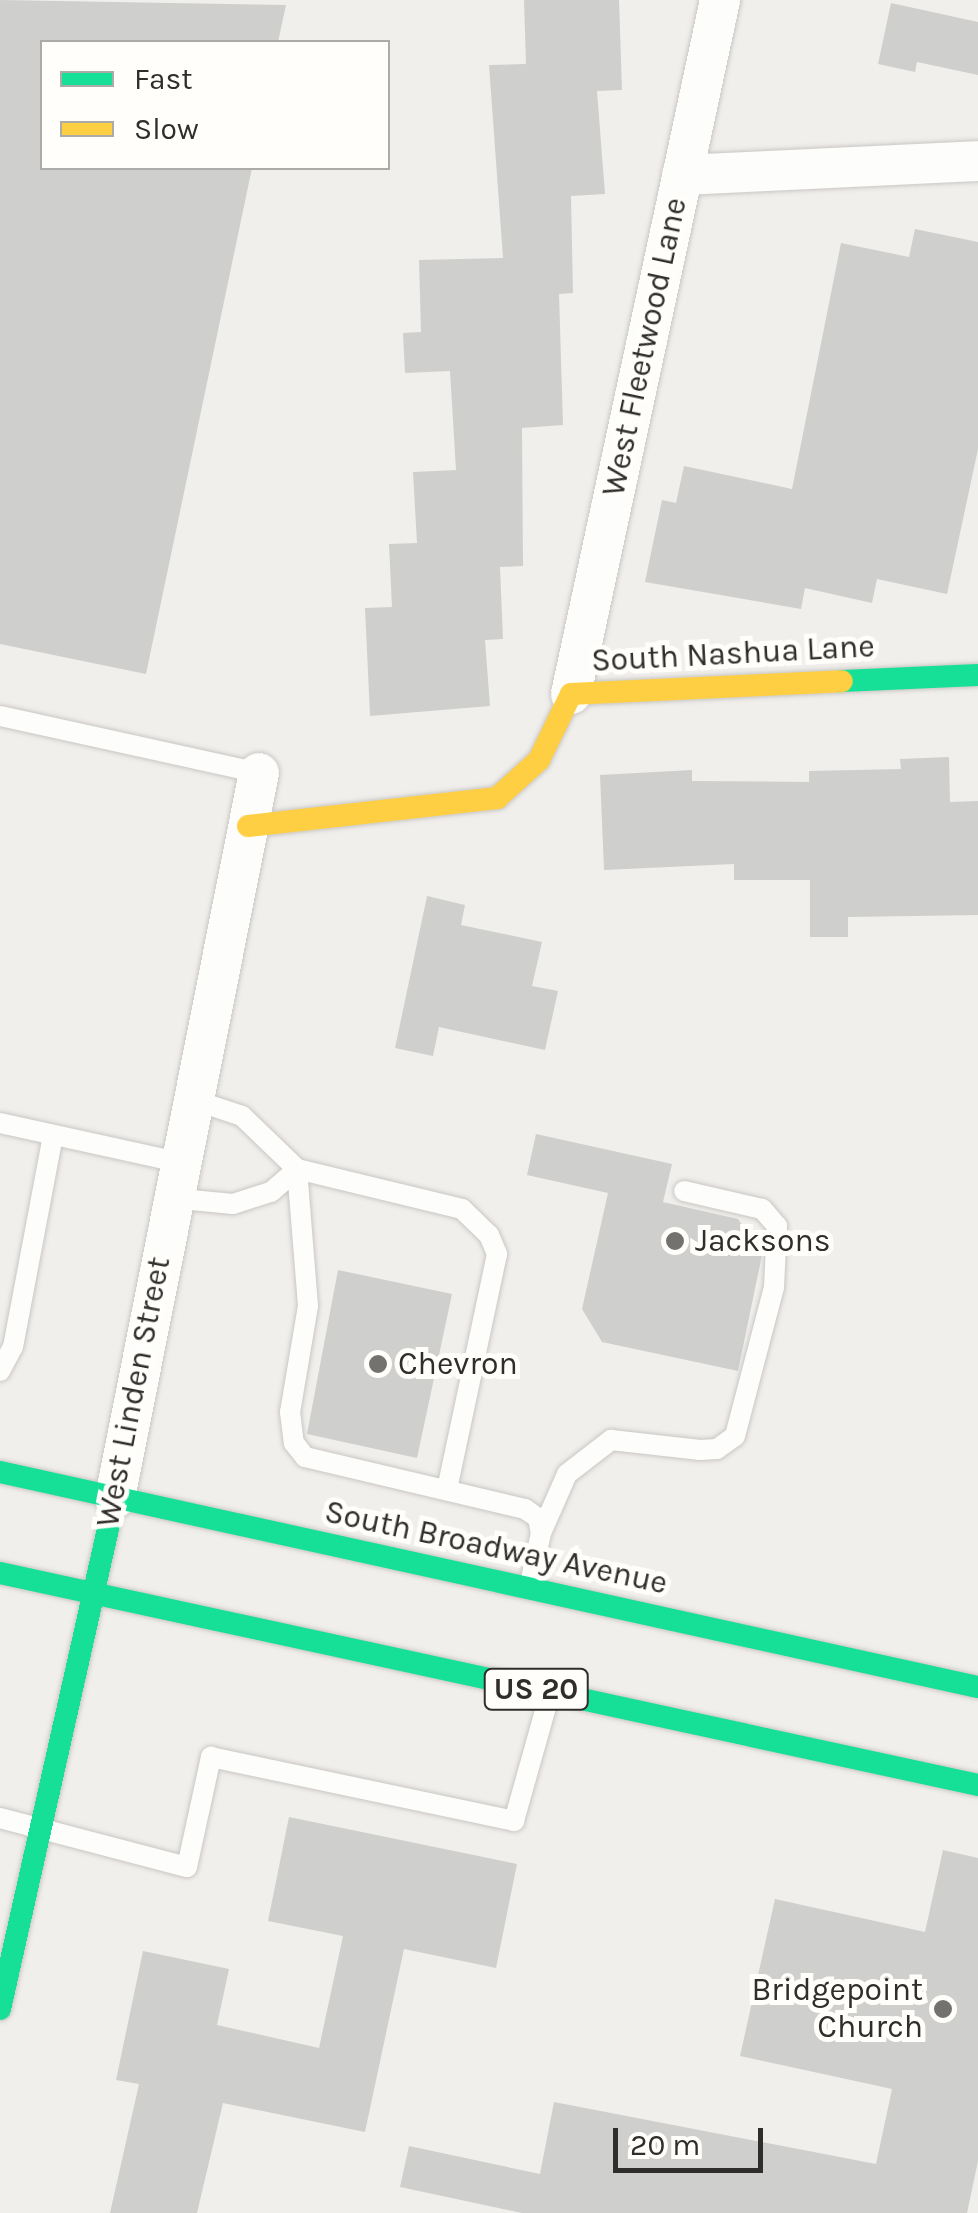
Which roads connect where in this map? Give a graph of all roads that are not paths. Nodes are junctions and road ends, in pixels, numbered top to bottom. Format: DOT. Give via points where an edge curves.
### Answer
graph roads {
  1 [pos="720,0"];
  2 [pos="978,161"];
  3 [pos="682,175"];
  4 [pos="978,676"];
  5 [pos="571,694"];
  6 [pos="0,716"];
  7 [pos="259,773"];
  8 [pos="248,826"];
  9 [pos="192,1099"];
  10 [pos="0,1124"];
  11 [pos="54,1135"];
  12 [pos="297,1169"];
  13 [pos="175,1180"];
  14 [pos="684,1191"];
  15 [pos="0,1370"];
  16 [pos="0,1472"];
  17 [pos="446,1490"];
  18 [pos="115,1498"];
  19 [pos="541,1533"];
  20 [pos="0,1573"];
  21 [pos="529,1588"];
  22 [pos="94,1594"];
  23 [pos="978,1687"];
  24 [pos="550,1692"];
  25 [pos="978,1784"];
  26 [pos="0,1818"];
  27 [pos="41,1827"];
  28 [pos="0,2009"];
  1 -- 3 [label="street, West Fleetwood Lane"];
  2 -- 3 [label="street"];
  3 -- 5 [label="street, West Fleetwood Lane"];
  4 -- 5 [label="main road, South Nashua Lane"];
  5 -- 8 [label="main road, South Nashua Lane" via="539,760 498,798"];
  6 -- 7 [label="lane"];
  7 -- 8 [label="street, West Linden Street"];
  8 -- 9 [label="street, West Linden Street"];
  9 -- 12 [label="lane" via="242,1116"];
  9 -- 13 [label="street, West Linden Street"];
  10 -- 11 [label="lane"];
  11 -- 13 [label="lane"];
  11 -- 15 [label="lane" via="13,1347"];
  12 -- 13 [label="lane" via="270,1192 233,1204"];
  12 -- 17 [label="lane" via="308,1306 290,1412 294,1443 305,1457"];
  12 -- 17 [label="lane" via="462,1208 489,1235 497,1254"];
  13 -- 18 [label="street, West Linden Street"];
  14 -- 19 [label="lane" via="762,1209 777,1226 774,1286 735,1436 717,1449 700,1450 611,1440 567,1474"];
  16 -- 18 [label="main road, South Broadway Avenue"];
  17 -- 19 [label="lane" via="525,1509 538,1518"];
  18 -- 21 [label="main road, South Broadway Avenue"];
  18 -- 22 [label="main road, West Linden Street"];
  19 -- 21 [label="lane"];
  20 -- 22 [label="main road, US 20"];
  21 -- 23 [label="main road, South Broadway Avenue"];
  22 -- 24 [label="main road, US 20"];
  22 -- 27 [label="main road, West Linden Street"];
  24 -- 25 [label="main road, US 20"];
  24 -- 27 [label="lane" via="514,1820 211,1757 187,1867"];
  26 -- 27 [label="lane"];
  27 -- 28 [label="main road, West Linden Street"];
}
